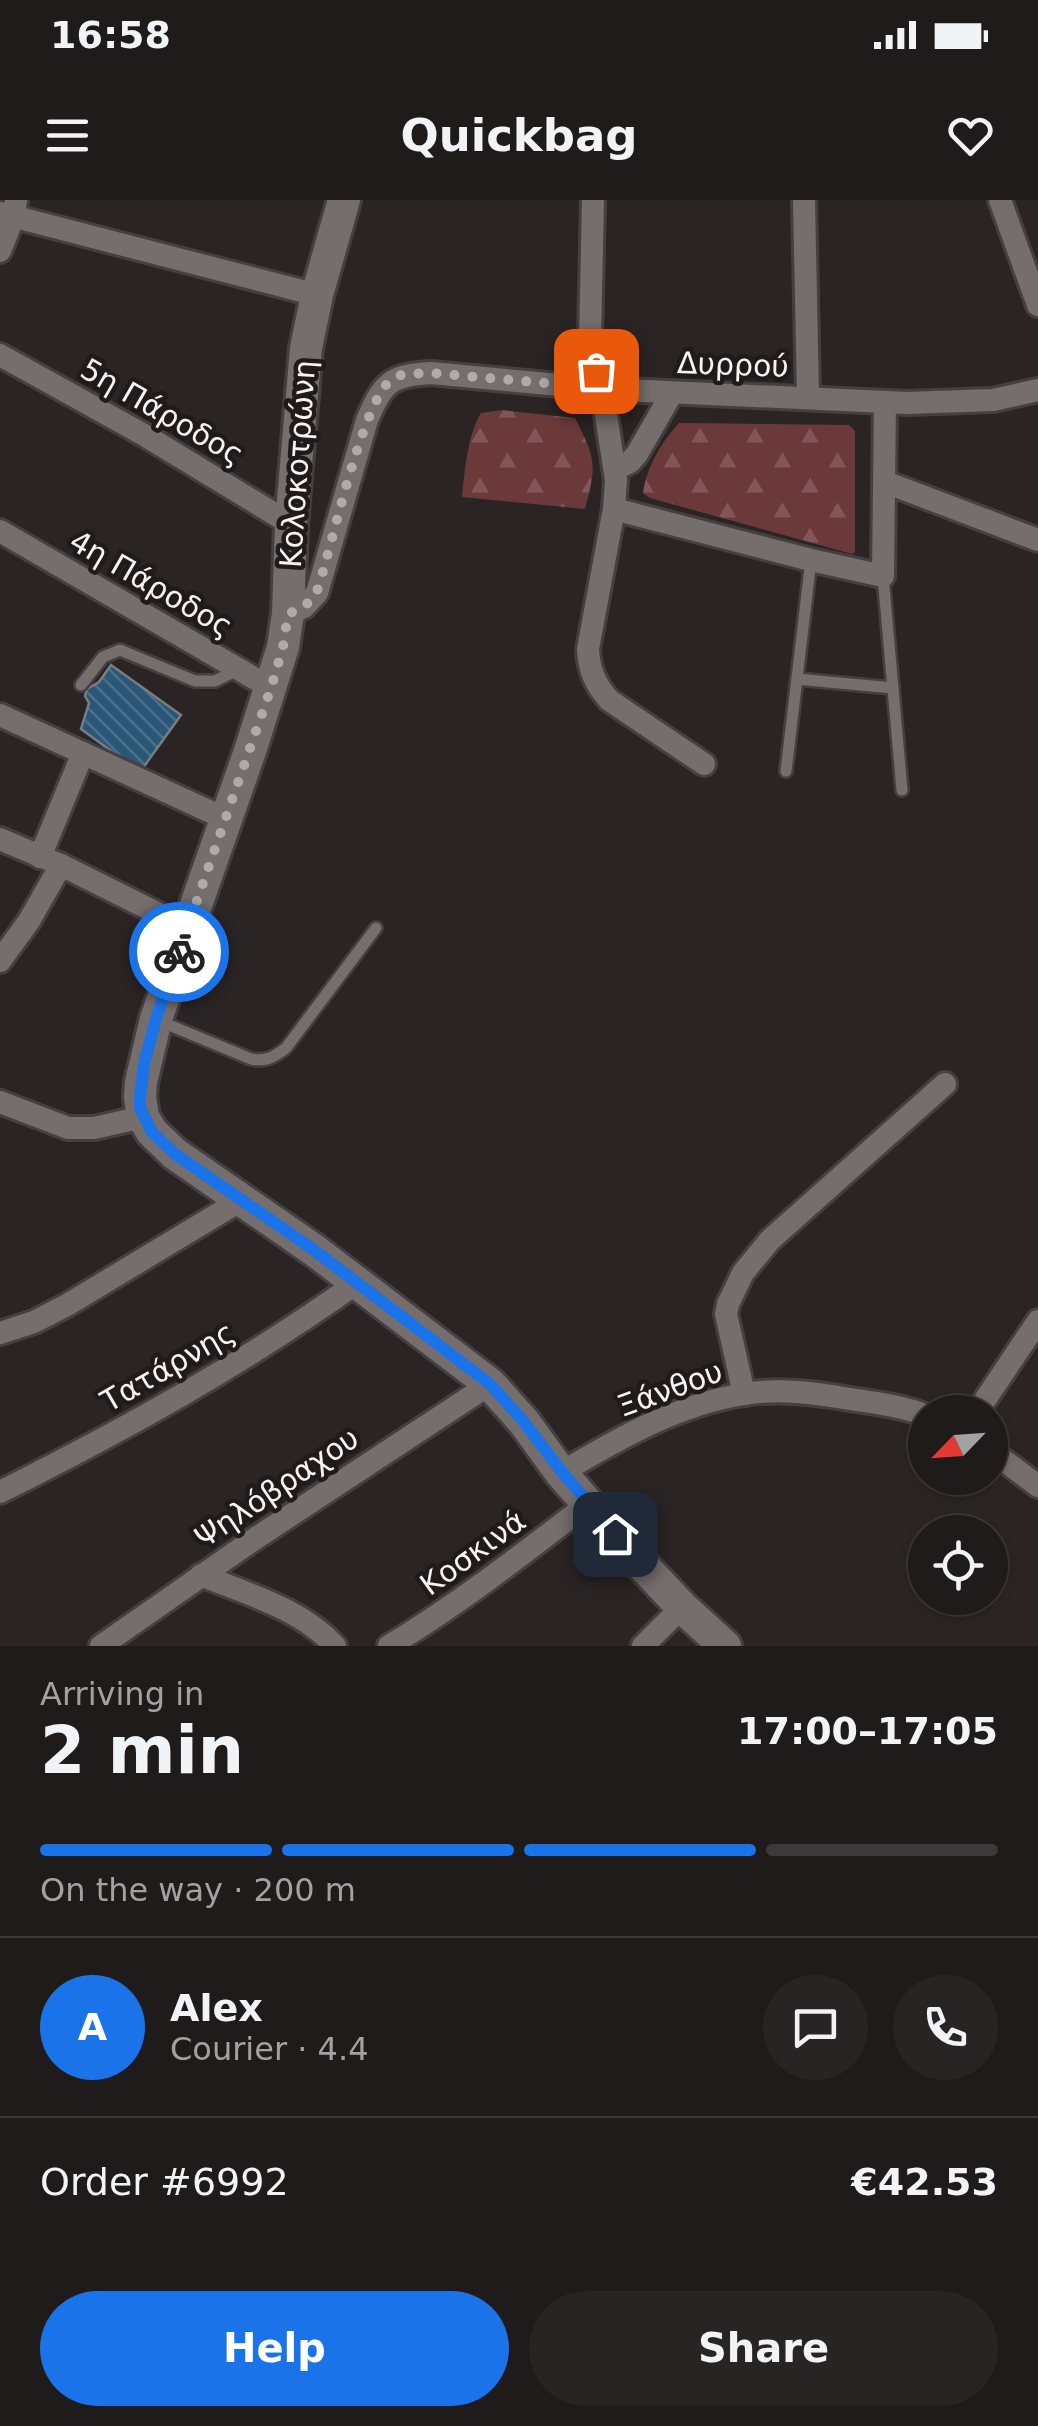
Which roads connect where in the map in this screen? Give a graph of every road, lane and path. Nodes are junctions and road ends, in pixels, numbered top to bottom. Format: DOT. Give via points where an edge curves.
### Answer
graph roads {
  1 [pos="344,200"];
  2 [pos="592,200"];
  3 [pos="804,200"];
  4 [pos="1000,200"];
  5 [pos="10,209"];
  6 [pos="0,251"];
  7 [pos="317,295"];
  8 [pos="1038,305"];
  9 [pos="0,355"];
  10 [pos="602,388"];
  11 [pos="1038,390"];
  12 [pos="672,393"];
  13 [pos="808,398"];
  14 [pos="885,402"];
  15 [pos="615,469"];
  16 [pos="884,482"];
  17 [pos="614,509"];
  18 [pos="292,524"];
  19 [pos="0,531"];
  20 [pos="1038,540"];
  21 [pos="811,560"];
  22 [pos="883,576"];
  23 [pos="288,614"];
  24 [pos="237,670"];
  25 [pos="797,678"];
  26 [pos="80,684"];
  27 [pos="271,688"];
  28 [pos="893,688"];
  29 [pos="0,714"];
  30 [pos="82,753"];
  31 [pos="704,764"];
  32 [pos="786,771"];
  33 [pos="902,790"];
  34 [pos="226,819"];
  35 [pos="0,839"];
  36 [pos="50,861"];
  37 [pos="187,928"];
  38 [pos="376,928"];
  39 [pos="0,961"];
  40 [pos="156,1019"];
  41 [pos="945,1084"];
  42 [pos="0,1102"];
  43 [pos="143,1117"];
  44 [pos="243,1200"];
  45 [pos="358,1282"];
  46 [pos="1038,1321"];
  47 [pos="0,1332"];
  48 [pos="490,1384"];
  49 [pos="744,1394"];
  50 [pos="988,1395"];
  51 [pos="908,1408"];
  52 [pos="1008,1464"];
  53 [pos="562,1472"];
  54 [pos="1038,1486"];
  55 [pos="0,1492"];
  56 [pos="589,1504"];
  57 [pos="201,1575"];
  58 [pos="682,1607"];
  59 [pos="101,1646"];
  60 [pos="335,1646"];
  61 [pos="389,1646"];
  62 [pos="644,1646"];
  63 [pos="725,1646"];
  1 -- 7 [label="street, Κολοκοτρώνη"];
  2 -- 10 [label="street" via="590,340"];
  3 -- 13 [label="street"];
  4 -- 8 [label="street"];
  5 -- 6 [label="street"];
  5 -- 7 [label="street"];
  7 -- 18 [label="street, Κολοκοτρώνη" via="302,381"];
  9 -- 18 [label="street, 5η Πάροδος"];
  10 -- 12 [label="street, Δυρρού"];
  10 -- 15 [label="street"];
  10 -- 23 [label="street, Δυρρού" via="431,373 392,379 367,420 316,594"];
  11 -- 14 [label="street, Δυρρού" via="993,400"];
  12 -- 13 [label="street, Δυρρού"];
  12 -- 15 [label="street" via="638,454"];
  13 -- 14 [label="street, Δυρρού"];
  14 -- 16 [label="street"];
  15 -- 17 [label="street"];
  16 -- 20 [label="street"];
  16 -- 22 [label="street"];
  17 -- 21 [label="street"];
  17 -- 31 [label="street" via="589,667 609,700"];
  18 -- 23 [label="street, Κολοκοτρώνη"];
  19 -- 24 [label="street, 4η Πάροδος"];
  21 -- 22 [label="street"];
  21 -- 25 [label="lane"];
  22 -- 28 [label="lane"];
  23 -- 27 [label="street, Κολοκοτρώνη"];
  24 -- 26 [label="lane" via="215,681 194,681 120,650 103,657"];
  24 -- 27 [label="street, 4η Πάροδος"];
  25 -- 28 [label="lane"];
  25 -- 32 [label="lane"];
  27 -- 34 [label="street, Κολοκοτρώνη"];
  28 -- 33 [label="lane"];
  29 -- 30 [label="street"];
  30 -- 34 [label="street"];
  30 -- 36 [label="street"];
  34 -- 37 [label="street, Κολοκοτρώνη"];
  35 -- 36 [label="street"];
  36 -- 37 [label="street"];
  36 -- 39 [label="street" via="37,908"];
  37 -- 40 [label="street, Κολοκοτρώνη"];
  38 -- 40 [label="lane" via="274,1057 251,1059"];
  40 -- 43 [label="street, Κολοκοτρώνη" via="141,1082"];
  41 -- 49 [label="street" via="784,1226 743,1273 726,1314"];
  42 -- 43 [label="street" via="68,1128"];
  43 -- 44 [label="street" via="175,1154"];
  44 -- 45 [label="street"];
  44 -- 47 [label="street" via="68,1305"];
  45 -- 48 [label="street"];
  45 -- 55 [label="street, Τατάρνης" via="188,1394"];
  46 -- 50 [label="street"];
  48 -- 53 [label="street"];
  48 -- 57 [label="street, Ψηλόβραχου"];
  49 -- 51 [label="street, Ξάνθου" via="793,1392"];
  49 -- 53 [label="street, Ξάνθου" via="646,1426"];
  52 -- 54 [label="street"];
  53 -- 56 [label="street"];
  56 -- 58 [label="street"];
  56 -- 61 [label="street, Κοσκινά"];
  57 -- 59 [label="street, Ψηλόβραχου"];
  57 -- 60 [label="street" via="290,1612"];
  58 -- 62 [label="street"];
  58 -- 63 [label="street"];
}
